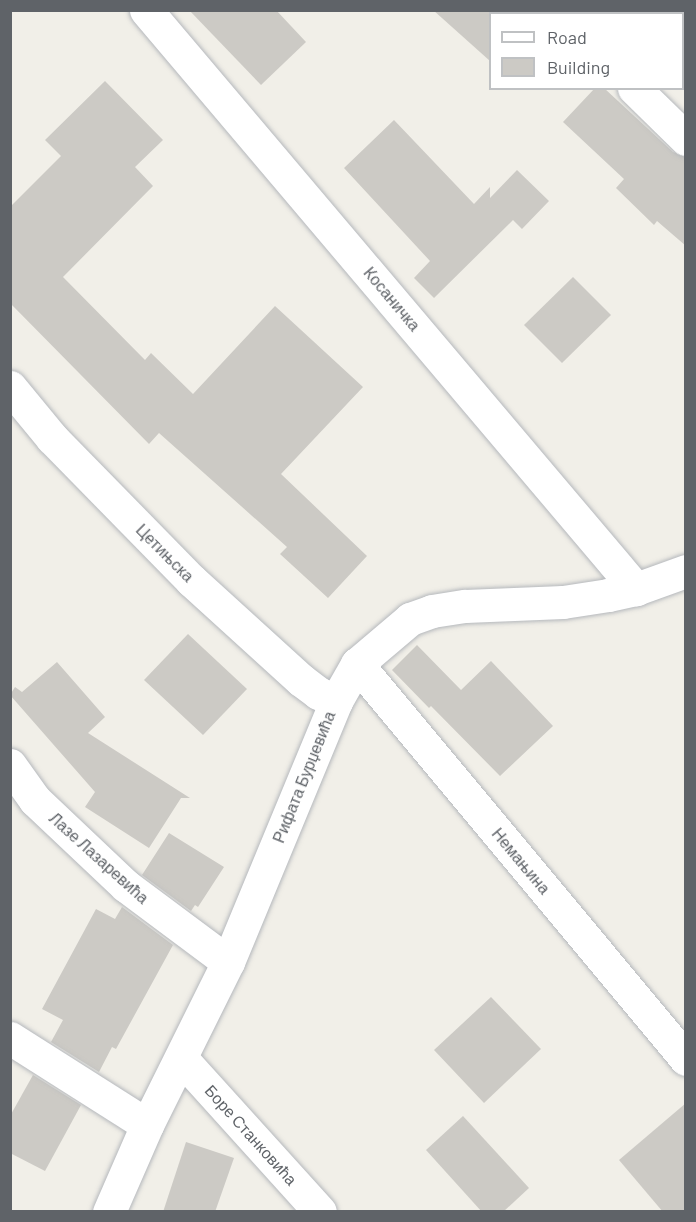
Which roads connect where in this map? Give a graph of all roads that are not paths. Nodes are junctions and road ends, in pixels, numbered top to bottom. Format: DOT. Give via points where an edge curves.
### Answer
graph roads {
  1 [pos="146,10"];
  2 [pos="636,90"];
  3 [pos="686,139"];
  4 [pos="10,387"];
  5 [pos="686,571"];
  6 [pos="636,589"];
  7 [pos="357,664"];
  8 [pos="336,701"];
  9 [pos="10,765"];
  10 [pos="228,962"];
  11 [pos="10,1038"];
  12 [pos="181,1058"];
  13 [pos="686,1059"];
  14 [pos="147,1125"];
  15 [pos="109,1212"];
  16 [pos="320,1212"];
  1 -- 6 [label="street, Косаничка"];
  2 -- 3 [label="street"];
  4 -- 8 [label="street, Цетињска" via="52,438 191,580 301,680"];
  5 -- 6 [label="street, Рифата Бурџевића"];
  6 -- 7 [label="street, Рифата Бурџевића" via="563,602 432,610 410,619"];
  7 -- 8 [label="street, Рифата Бурџевића"];
  7 -- 13 [label="street, Немањина"];
  8 -- 10 [label="street, Рифата Бурџевића"];
  9 -- 10 [label="street, Лазе Лазаревића" via="35,800 126,886"];
  10 -- 12 [label="street, Рифата Бурџевића"];
  11 -- 14 [label="street"];
  12 -- 14 [label="street, Рифата Бурџевића"];
  12 -- 16 [label="street, Боре Станковића"];
  14 -- 15 [label="street, Рифата Бурџевића"];
}
